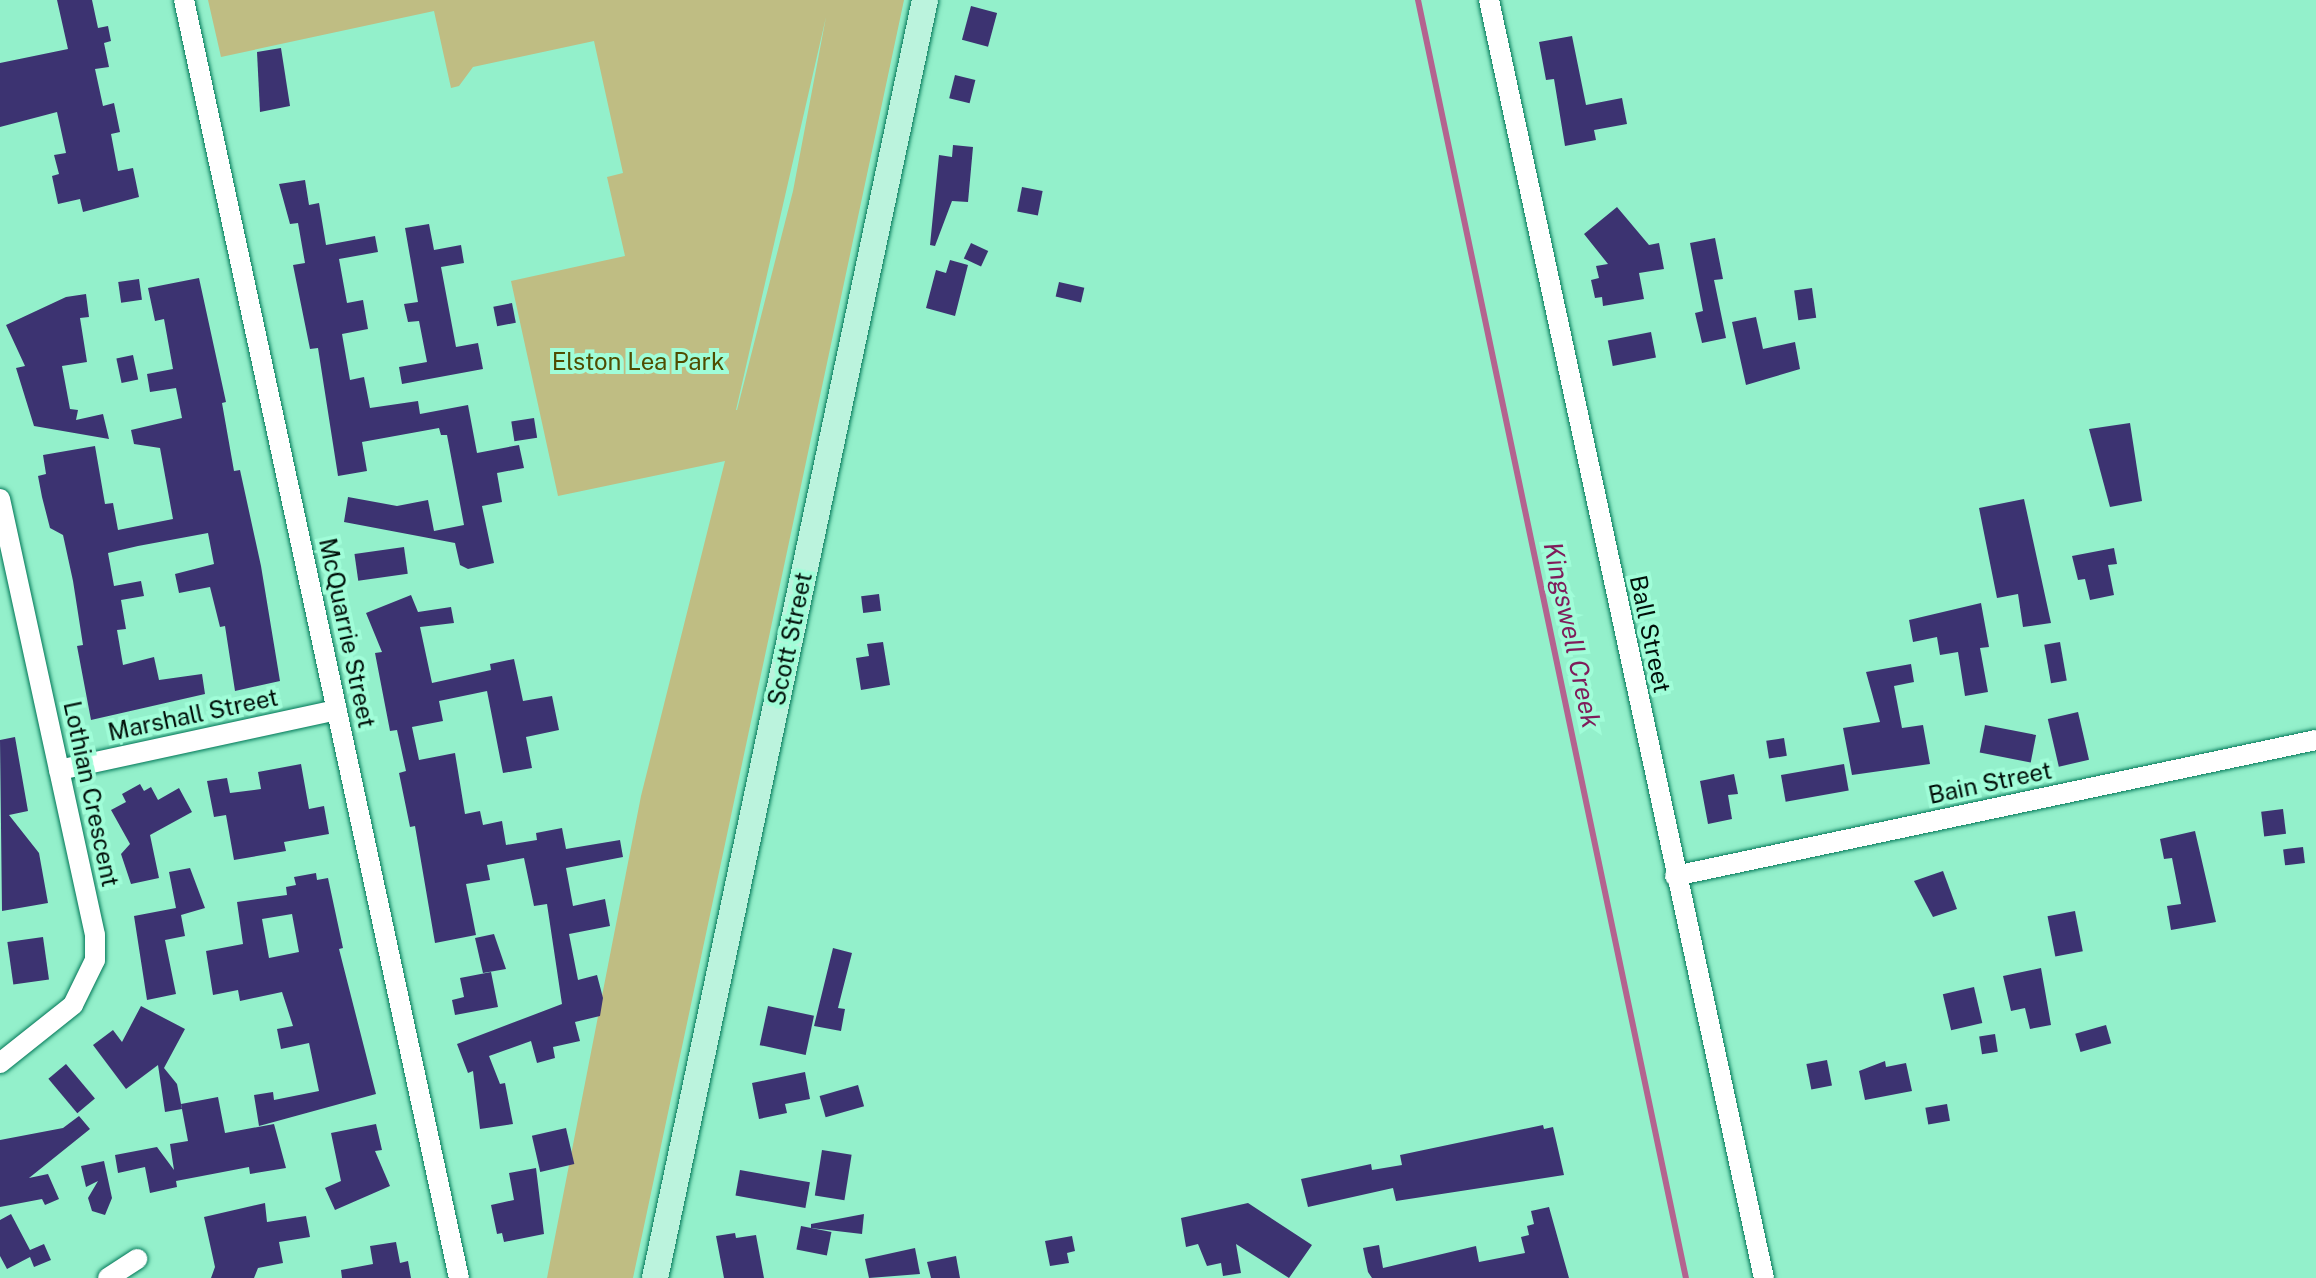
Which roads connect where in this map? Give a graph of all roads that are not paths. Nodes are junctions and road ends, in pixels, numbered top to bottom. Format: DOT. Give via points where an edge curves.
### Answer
graph roads {
  1 [pos="184,0"];
  2 [pos="925,0"];
  3 [pos="1489,0"];
  4 [pos="0,499"];
  5 [pos="3,529"];
  6 [pos="337,710"];
  7 [pos="2316,740"];
  8 [pos="59,770"];
  9 [pos="1675,876"];
  10 [pos="0,1063"];
  11 [pos="137,1259"];
  12 [pos="108,1278"];
  13 [pos="459,1278"];
  14 [pos="655,1278"];
  15 [pos="1764,1278"];
  1 -- 6 [label="street, McQuarrie Street"];
  2 -- 14 [label="main road, Scott Street"];
  3 -- 9 [label="street, Ball Street"];
  4 -- 5 [label="street, Lothian Crescent"];
  5 -- 8 [label="street, Lothian Crescent"];
  6 -- 8 [label="street, Marshall Street"];
  6 -- 13 [label="street, McQuarrie Street"];
  7 -- 9 [label="street, Bain Street"];
  8 -- 10 [label="street, Lothian Crescent" via="95,935 95,960 73,1005"];
  9 -- 15 [label="street, Ball Street"];
  11 -- 12 [label="street"];
}
